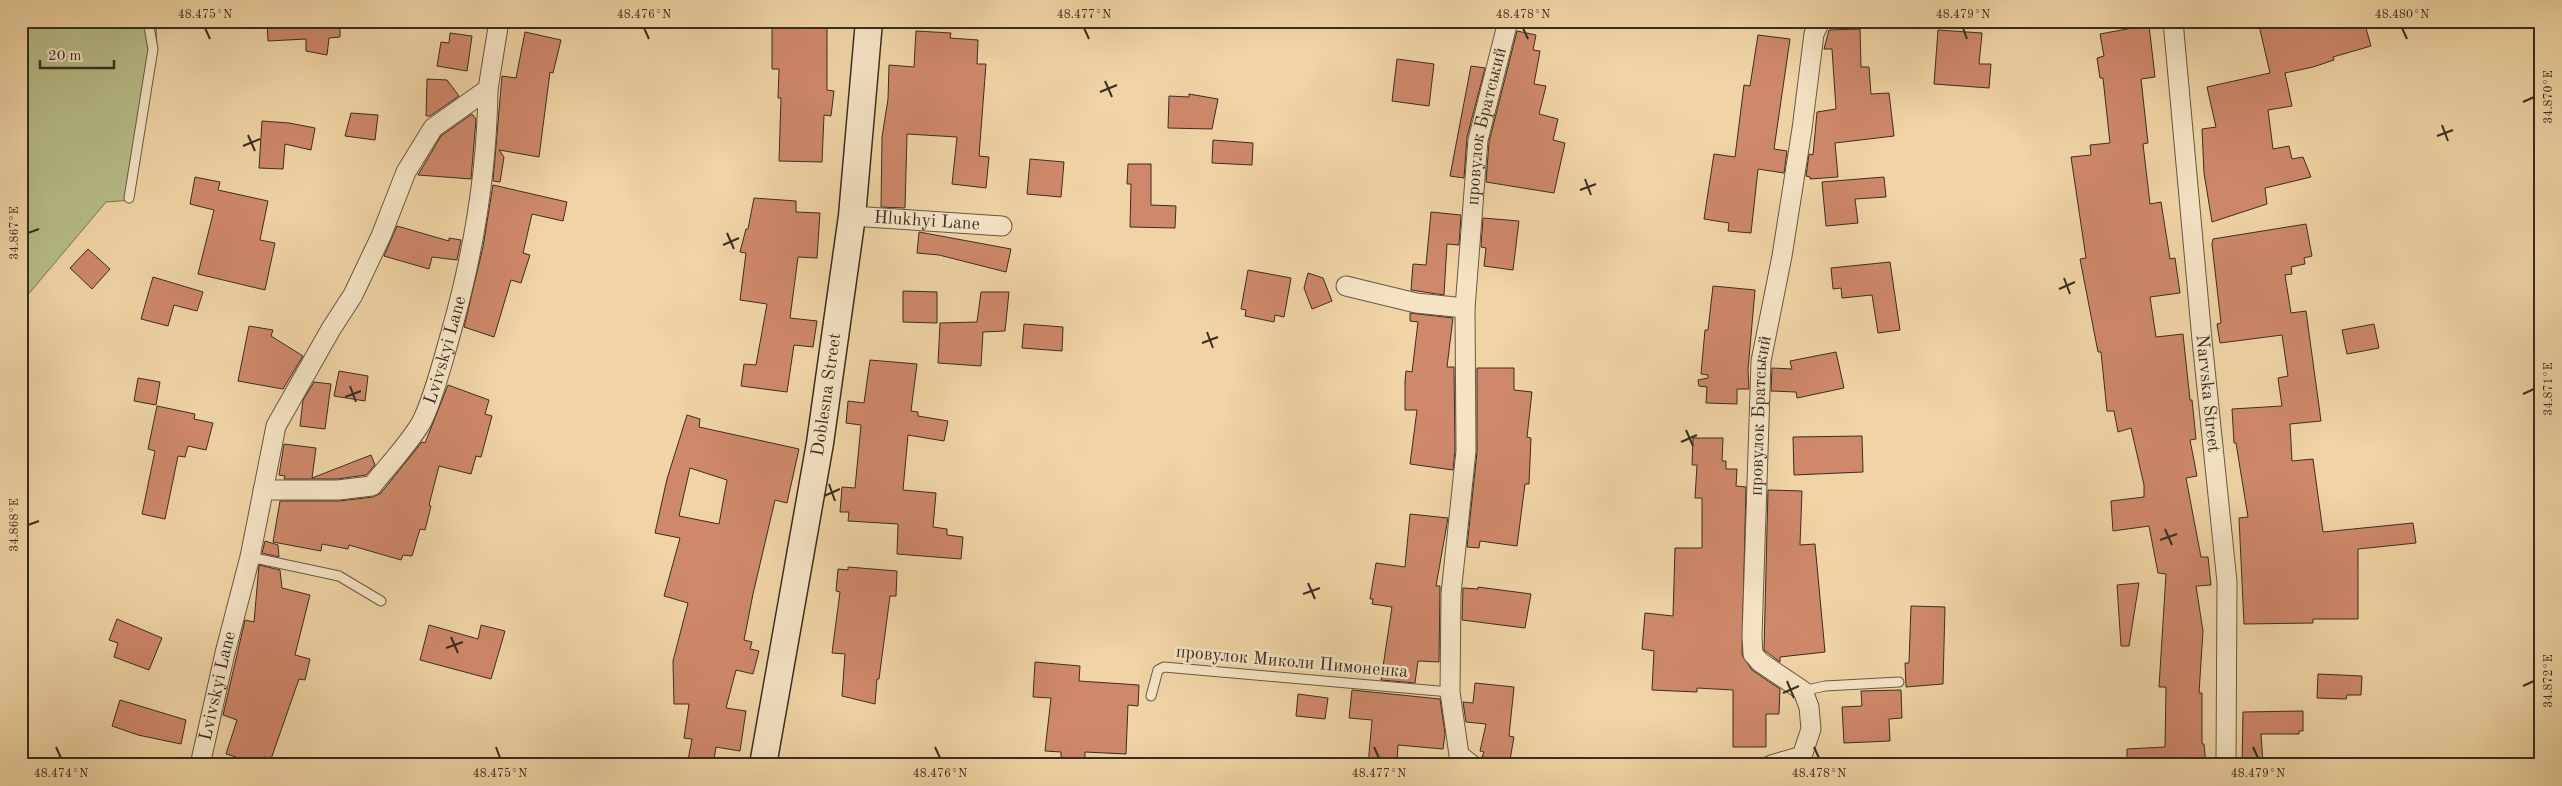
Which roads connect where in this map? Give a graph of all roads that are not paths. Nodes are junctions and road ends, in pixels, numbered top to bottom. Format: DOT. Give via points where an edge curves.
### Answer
graph roads {
  1 [pos="148,21"];
  2 [pos="499,21"];
  3 [pos="869,21"];
  4 [pos="1508,21"];
  5 [pos="1820,21"];
  6 [pos="2173,21"];
  7 [pos="488,89"];
  8 [pos="129,198"];
  9 [pos="852,216"];
  10 [pos="1002,226"];
  11 [pos="1346,286"];
  12 [pos="1465,308"];
  13 [pos="263,490"];
  14 [pos="250,557"];
  15 [pos="381,600"];
  16 [pos="1899,682"];
  17 [pos="1450,692"];
  18 [pos="1803,692"];
  19 [pos="1151,696"];
  20 [pos="1802,760"];
  21 [pos="1463,761"];
  22 [pos="200,765"];
  23 [pos="763,765"];
  24 [pos="1771,765"];
  25 [pos="2226,765"];
  1 -- 8 [label="lane" via="153,49"];
  2 -- 7 [label="street, Lvivskyi Lane"];
  3 -- 9 [label="street, Doblesna Street"];
  4 -- 12 [label="street, провулок Братський" via="1478,140"];
  5 -- 18 [label="street, провулок Братський" via="1814,34 1784,246 1761,362 1752,636 1753,654 1760,662"];
  6 -- 25 [label="street, Narvska Street" via="2227,582"];
  7 -- 13 [label="street, Lvivskyi Lane" via="434,128 406,172 353,295 276,426"];
  7 -- 13 [label="street, Lvivskyi Lane" via="488,136 477,220 456,314 422,421 372,486 338,490"];
  9 -- 10 [label="street, Hlukhyi Lane"];
  9 -- 23 [label="street, Doblesna Street" via="820,444"];
  11 -- 12 [label="street" via="1416,303"];
  12 -- 17 [label="street, провулок Братський" via="1466,451 1451,594"];
  13 -- 14 [label="street, Lvivskyi Lane"];
  14 -- 15 [label="lane" via="339,576"];
  14 -- 22 [label="street, Lvivskyi Lane"];
  16 -- 18 [label="lane" via="1825,686"];
  17 -- 19 [label="lane, провулок Миколи Пимоненка" via="1164,667 1158,670"];
  17 -- 21 [label="street, провулок Братський"];
  18 -- 20 [label="street" via="1809,707 1811,729"];
  20 -- 24 [label="street"];
}
